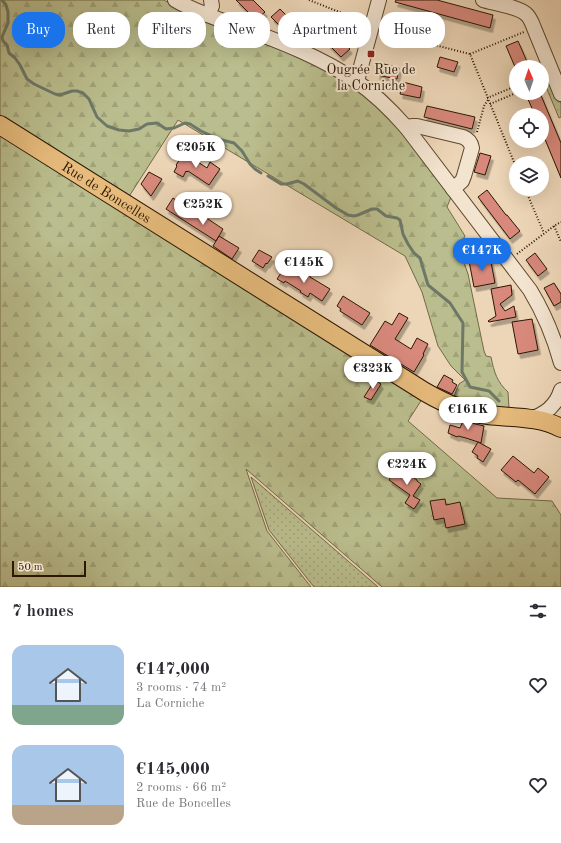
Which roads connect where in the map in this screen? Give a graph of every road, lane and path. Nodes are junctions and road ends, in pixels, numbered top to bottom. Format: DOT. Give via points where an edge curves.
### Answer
graph roads {
  1 [pos="175,0"];
  2 [pos="211,0"];
  3 [pos="309,0"];
  4 [pos="379,0"];
  5 [pos="483,0"];
  6 [pos="208,15"];
  7 [pos="373,25"];
  8 [pos="534,28"];
  9 [pos="470,54"];
  10 [pos="357,82"];
  11 [pos="509,89"];
  12 [pos="561,94"];
  13 [pos="509,96"];
  14 [pos="488,99"];
  15 [pos="490,104"];
  16 [pos="0,125"];
  17 [pos="406,127"];
  18 [pos="470,142"];
  19 [pos="512,156"];
  20 [pos="453,189"];
  21 [pos="528,196"];
  22 [pos="561,222"];
  23 [pos="554,226"];
  24 [pos="544,233"];
  25 [pos="561,242"];
  26 [pos="515,256"];
  27 [pos="561,363"];
  28 [pos="561,390"];
  29 [pos="554,406"];
  30 [pos="530,419"];
  31 [pos="558,424"];
  1 -- 6 [label="street"];
  2 -- 6 [label="street" via="212,6"];
  3 -- 7 [label="path"];
  4 -- 7 [label="street"];
  5 -- 8 [label="street" via="521,11 530,19"];
  6 -- 10 [label="street" via="307,53"];
  7 -- 9 [label="path" via="410,36 415,40"];
  7 -- 10 [label="street"];
  8 -- 9 [label="path"];
  8 -- 12 [label="street"];
  9 -- 14 [label="path"];
  10 -- 17 [label="street"];
  11 -- 14 [label="path"];
  13 -- 15 [label="path"];
  14 -- 15 [label="path"];
  14 -- 18 [label="path" via="475,138"];
  15 -- 19 [label="path"];
  16 -- 30 [label="main road, Rue de Boncelles" via="442,402 487,415"];
  17 -- 18 [label="street" via="417,126 463,137"];
  17 -- 20 [label="street"];
  18 -- 20 [label="street" via="472,148 464,176"];
  20 -- 27 [label="street" via="536,300 548,322"];
  21 -- 24 [label="path"];
  22 -- 23 [label="path"];
  23 -- 24 [label="path"];
  23 -- 25 [label="path"];
  24 -- 26 [label="path"];
  28 -- 29 [label="street"];
  29 -- 30 [label="street" via="540,416"];
  29 -- 31 [label="street" via="552,412"];
  30 -- 31 [label="main road, Rue de Boncelles"];
}
